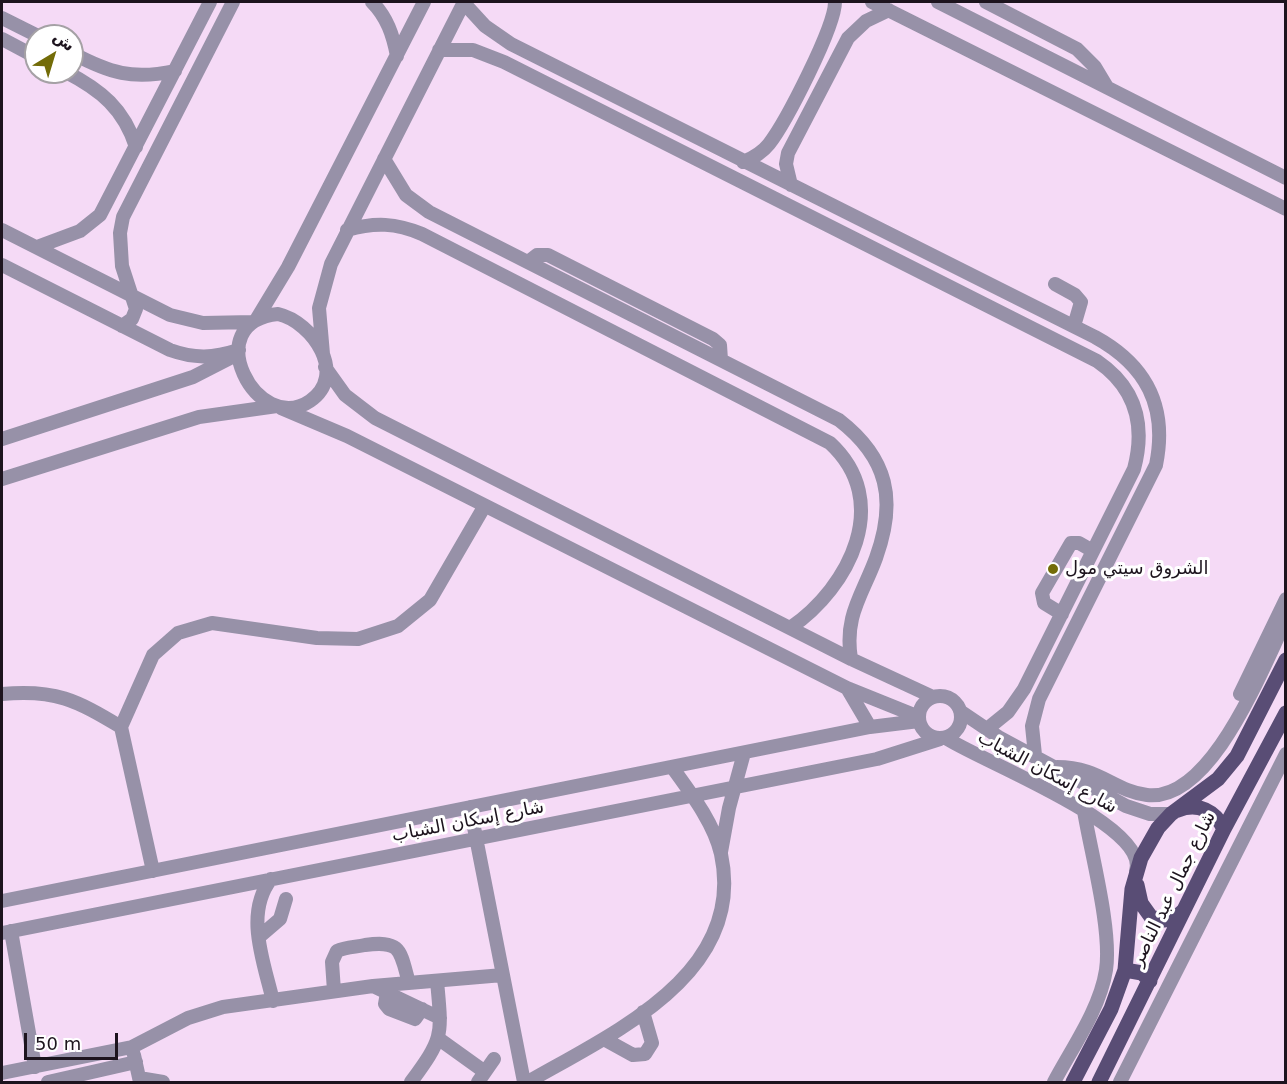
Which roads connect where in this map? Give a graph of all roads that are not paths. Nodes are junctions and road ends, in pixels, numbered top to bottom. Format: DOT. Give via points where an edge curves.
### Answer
graph roads {
  1 [pos="210,2"];
  2 [pos="372,2"];
  3 [pos="424,2"];
  4 [pos="463,2"];
  5 [pos="835,2"];
  6 [pos="872,2"];
  7 [pos="938,2"];
  8 [pos="990,2"];
  9 [pos="229,3"];
  10 [pos="1008,7"];
  11 [pos="889,10"];
  12 [pos="2,18"];
  13 [pos="24,29"];
  14 [pos="2,39"];
  15 [pos="439,50"];
  16 [pos="24,51"];
  17 [pos="397,56"];
  18 [pos="84,59"];
  19 [pos="95,65"];
  20 [pos="175,71"];
  21 [pos="86,82"];
  22 [pos="1107,87"];
  23 [pos="136,147"];
  24 [pos="384,159"];
  25 [pos="743,162"];
  26 [pos="1286,178"];
  27 [pos="790,185"];
  28 [pos="113,193"];
  29 [pos="129,202"];
  30 [pos="1286,208"];
  31 [pos="2,230"];
  32 [pos="347,230"];
  33 [pos="37,247"];
  34 [pos="2,265"];
  35 [pos="1055,284"];
  36 [pos="134,297"];
  37 [pos="255,321"];
  38 [pos="122,326"];
  39 [pos="1074,326"];
  40 [pos="238,351"];
  41 [pos="324,360"];
  42 [pos="279,407"];
  43 [pos="3,438"];
  44 [pos="2,479"];
  45 [pos="484,507"];
  46 [pos="1093,551"];
  47 [pos="1286,599"];
  48 [pos="1062,614"];
  49 [pos="1286,620"];
  50 [pos="790,628"];
  51 [pos="851,659"];
  52 [pos="1286,660"];
  53 [pos="847,688"];
  54 [pos="2,694"];
  55 [pos="933,697"];
  56 [pos="1245,701"];
  57 [pos="960,711"];
  58 [pos="1286,713"];
  59 [pos="919,719"];
  60 [pos="121,727"];
  61 [pos="870,727"];
  62 [pos="987,729"];
  63 [pos="943,738"];
  64 [pos="744,753"];
  65 [pos="1286,754"];
  66 [pos="1035,756"];
  67 [pos="672,767"];
  68 [pos="1057,767"];
  69 [pos="1228,768"];
  70 [pos="1251,781"];
  71 [pos="735,787"];
  72 [pos="692,796"];
  73 [pos="1114,799"];
  74 [pos="470,807"];
  75 [pos="1084,811"];
  76 [pos="1171,814"];
  77 [pos="1102,822"];
  78 [pos="1224,829"];
  79 [pos="477,839"];
  80 [pos="721,852"];
  81 [pos="153,871"];
  82 [pos="1134,877"];
  83 [pos="271,879"];
  84 [pos="286,899"];
  85 [pos="2,901"];
  86 [pos="1185,909"];
  87 [pos="7,932"];
  88 [pos="259,937"];
  89 [pos="1125,970"];
  90 [pos="503,975"];
  91 [pos="437,981"];
  92 [pos="1150,981"];
  93 [pos="409,983"];
  94 [pos="373,986"];
  95 [pos="334,991"];
  96 [pos="273,1001"];
  97 [pos="643,1012"];
  98 [pos="440,1018"];
  99 [pos="439,1039"];
  100 [pos="604,1039"];
  101 [pos="132,1047"];
  102 [pos="494,1059"];
  103 [pos="136,1062"];
  104 [pos="35,1067"];
  105 [pos="12,1076"];
  106 [pos="482,1077"];
  107 [pos="139,1080"];
  108 [pos="48,1083"];
  109 [pos="163,1083"];
  110 [pos="411,1083"];
  111 [pos="526,1083"];
  112 [pos="1054,1083"];
  113 [pos="1073,1083"];
  114 [pos="1099,1083"];
  115 [pos="1120,1083"];
  1 -- 20 [label="street"];
  2 -- 17 [label="street" via="386,20"];
  3 -- 17 [label="street"];
  4 -- 15 [label="street"];
  4 -- 25 [label="street" via="484,26 511,44"];
  5 -- 25 [label="street" via="825,40 775,135 761,152"];
  6 -- 11 [label="street"];
  7 -- 22 [label="street"];
  8 -- 10 [label="street"];
  9 -- 29 [label="street"];
  10 -- 22 [label="street" via="1077,49"];
  11 -- 27 [label="street" via="856,29 841,49 788,153"];
  11 -- 30 [label="street"];
  12 -- 13 [label="street"];
  14 -- 16 [label="street"];
  15 -- 24 [label="street"];
  15 -- 46 [label="street" via="473,50 504,62 1113,372 1136,407 1140,449"];
  17 -- 37 [label="street" via="288,267"];
  18 -- 19 [label="street"];
  19 -- 20 [label="street" via="126,75"];
  19 -- 21 [label="street" via="93,78"];
  20 -- 23 [label="street"];
  21 -- 23 [label="street" via="118,109"];
  22 -- 26 [label="street"];
  23 -- 28 [label="street"];
  24 -- 32 [label="street"];
  24 -- 51 [label="street" via="397,184 417,204 839,420 858,434 881,470 887,491 887,513 875,560 849,622"];
  25 -- 27 [label="street"];
  27 -- 39 [label="street"];
  28 -- 29 [label="street" via="118,200"];
  28 -- 33 [label="street" via="91,224"];
  29 -- 36 [label="street" via="123,217 120,249"];
  31 -- 33 [label="street"];
  32 -- 41 [label="street" via="331,264 320,308"];
  32 -- 50 [label="street" via="378,223 422,234 831,443 855,472 862,510 844,570 834,587 822,603"];
  33 -- 36 [label="street"];
  34 -- 38 [label="street"];
  35 -- 39 [label="street" via="1080,300"];
  36 -- 37 [label="street" via="186,320 220,324"];
  36 -- 38 [label="street" via="135,314"];
  37 -- 40 [label="street" via="243,333"];
  37 -- 41 [label="street" via="278,315 289,317 309,331"];
  38 -- 40 [label="street" via="170,350 196,357"];
  39 -- 66 [label="street" via="1112,346 1138,371 1154,401 1159,449 1146,488 1039,699 1032,726"];
  40 -- 42 [label="street" via="249,384"];
  40 -- 43 [label="street" via="193,377"];
  41 -- 42 [label="street" via="321,390 314,399 304,405"];
  41 -- 50 [label="street" via="345,395 375,418"];
  42 -- 44 [label="street" via="199,417"];
  42 -- 45 [label="street" via="346,436"];
  45 -- 53 [label="street"];
  45 -- 60 [label="street" via="430,600 398,626 358,639 317,638 212,623 178,633 153,655"];
  46 -- 48 [label="street"];
  46 -- 48 [label="street" via="1080,543 1071,543 1042,593 1044,603"];
  47 -- 56 [label="street" via="1241,688 1240,696"];
  48 -- 62 [label="street" via="1017,701"];
  49 -- 56 [label="street"];
  50 -- 51 [label="street"];
  51 -- 55 [label="street"];
  52 -- 69 [label="main road, شارع جمال عبد الناصر"];
  53 -- 59 [label="street"];
  53 -- 61 [label="street"];
  54 -- 60 [label="street" via="32,691 80,702"];
  55 -- 57 [label="street" via="946,697"];
  55 -- 59 [label="street" via="922,705"];
  56 -- 68 [label="street" via="1214,758 1170,792 1138,793 1087,770"];
  57 -- 62 [label="street, شارع إسكان الشباب"];
  57 -- 63 [label="street" via="957,730"];
  58 -- 70 [label="main road, شارع جمال عبد الناصر"];
  59 -- 61 [label="street, شارع إسكان الشباب"];
  59 -- 63 [label="street" via="927,735"];
  60 -- 81 [label="street"];
  61 -- 64 [label="street, شارع إسكان الشباب"];
  62 -- 66 [label="street, شارع إسكان الشباب"];
  63 -- 71 [label="street, شارع إسكان الشباب" via="876,759"];
  63 -- 75 [label="street, شارع إسكان الشباب"];
  64 -- 67 [label="street, شارع إسكان الشباب"];
  64 -- 71 [label="street"];
  65 -- 115 [label="street"];
  66 -- 68 [label="street, شارع إسكان الشباب"];
  67 -- 72 [label="street"];
  67 -- 74 [label="street, شارع إسكان الشباب"];
  68 -- 73 [label="street, شارع إسكان الشباب"];
  69 -- 70 [label="main road" via="1236,779"];
  69 -- 76 [label="main road, شارع جمال عبد الناصر"];
  70 -- 78 [label="main road, شارع جمال عبد الناصر"];
  71 -- 72 [label="street, شارع إسكان الشباب"];
  71 -- 80 [label="street"];
  72 -- 79 [label="street, شارع إسكان الشباب"];
  72 -- 80 [label="street"];
  73 -- 76 [label="street, شارع إسكان الشباب" via="1137,811"];
  73 -- 77 [label="street" via="1112,812"];
  74 -- 79 [label="street"];
  74 -- 81 [label="street, شارع إسكان الشباب"];
  75 -- 77 [label="street, شارع إسكان الشباب"];
  75 -- 112 [label="street" via="1106,938 1106,971 1095,1004"];
  76 -- 78 [label="main road" via="1180,808 1198,807 1214,814"];
  76 -- 82 [label="main road, شارع جمال عبد الناصر" via="1149,842"];
  77 -- 82 [label="street, شارع إسكان الشباب" via="1129,846 1137,866"];
  78 -- 86 [label="main road, شارع جمال عبد الناصر"];
  79 -- 83 [label="street, شارع إسكان الشباب"];
  79 -- 90 [label="street"];
  80 -- 97 [label="street" via="723,905 716,931 704,955 688,974"];
  81 -- 85 [label="street, شارع إسكان الشباب"];
  82 -- 86 [label="main road" via="1141,903 1151,917 1168,921"];
  82 -- 89 [label="main road, شارع جمال عبد الناصر"];
  83 -- 87 [label="street, شارع إسكان الشباب"];
  83 -- 88 [label="street" via="258,905"];
  84 -- 88 [label="street" via="280,919"];
  86 -- 92 [label="main road, شارع جمال عبد الناصر"];
  87 -- 104 [label="street"];
  88 -- 96 [label="street"];
  89 -- 92 [label="main road" via="1142,973"];
  89 -- 113 [label="main road, شارع جمال عبد الناصر" via="1111,1009"];
  90 -- 91 [label="street"];
  90 -- 111 [label="street"];
  91 -- 93 [label="street"];
  91 -- 98 [label="street"];
  92 -- 114 [label="main road, شارع جمال عبد الناصر"];
  93 -- 94 [label="street"];
  93 -- 95 [label="street" via="400,952 393,945 382,943 337,951 333,958"];
  94 -- 95 [label="street"];
  94 -- 98 [label="street"];
  95 -- 96 [label="street"];
  96 -- 101 [label="street" via="205,1012"];
  97 -- 100 [label="street"];
  97 -- 100 [label="street" via="652,1042 645,1054 633,1055"];
  98 -- 99 [label="street"];
  99 -- 106 [label="street"];
  99 -- 110 [label="street"];
  100 -- 111 [label="street"];
  101 -- 103 [label="street"];
  101 -- 104 [label="street"];
  102 -- 106 [label="street"];
  103 -- 107 [label="street"];
  103 -- 108 [label="street"];
  104 -- 105 [label="street"];
  107 -- 109 [label="street"];
}
